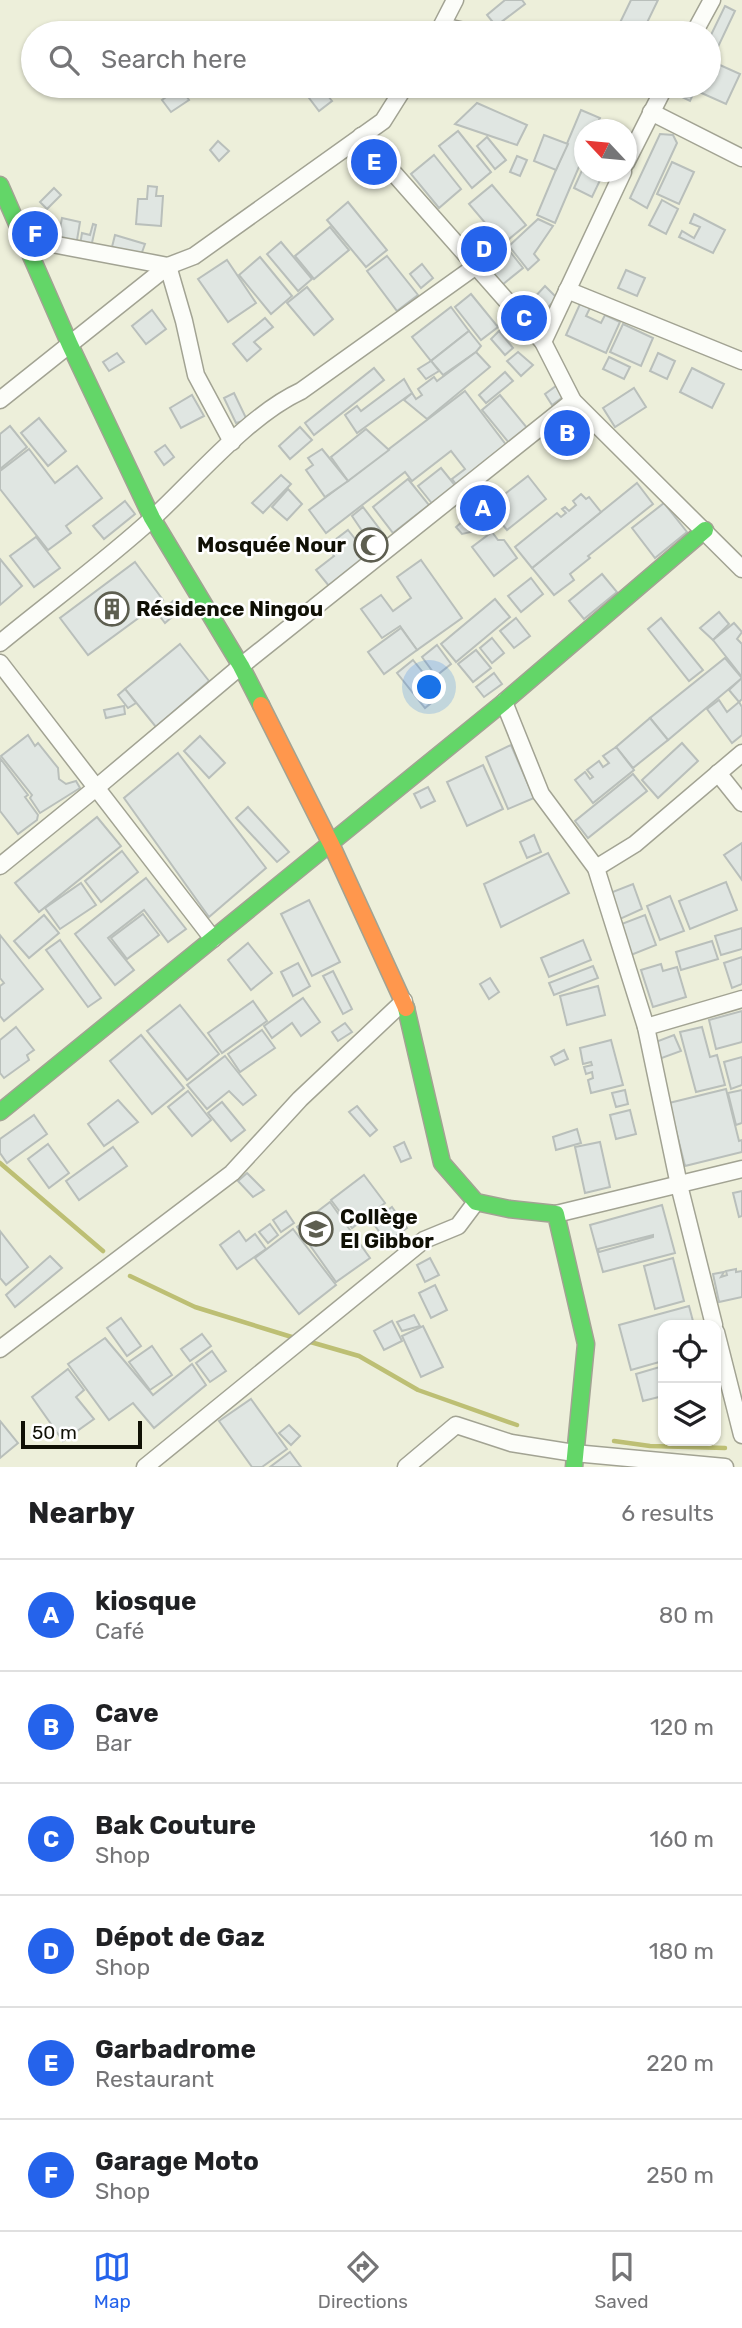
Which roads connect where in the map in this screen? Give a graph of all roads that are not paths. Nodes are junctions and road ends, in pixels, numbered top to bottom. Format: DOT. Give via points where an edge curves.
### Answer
graph roads {
  1 [pos="455,0"];
  2 [pos="712,0"];
  3 [pos="444,21"];
  4 [pos="701,21"];
  5 [pos="397,98"];
  6 [pos="658,98"];
  7 [pos="650,112"];
  8 [pos="361,136"];
  9 [pos="637,140"];
  10 [pos="742,158"];
  11 [pos="618,182"];
  12 [pos="0,186"];
  13 [pos="20,228"];
  14 [pos="168,266"];
  15 [pos="476,266"];
  16 [pos="567,290"];
  17 [pos="543,342"];
  18 [pos="70,345"];
  19 [pos="742,361"];
  20 [pos="0,400"];
  21 [pos="573,401"];
  22 [pos="232,442"];
  23 [pos="152,519"];
  24 [pos="705,530"];
  25 [pos="742,569"];
  26 [pos="0,643"];
  27 [pos="0,663"];
  28 [pos="241,666"];
  29 [pos="504,702"];
  30 [pos="742,753"];
  31 [pos="718,773"];
  32 [pos="96,788"];
  33 [pos="742,803"];
  34 [pos="331,844"];
  35 [pos="0,866"];
  36 [pos="596,868"];
  37 [pos="213,939"];
  38 [pos="742,999"];
  39 [pos="404,1001"];
  40 [pos="646,1027"];
  41 [pos="0,1112"];
  42 [pos="742,1169"];
  43 [pos="679,1185"];
  44 [pos="476,1202"];
  45 [pos="556,1214"];
  46 [pos="713,1320"];
  47 [pos="0,1349"];
  48 [pos="721,1352"];
  49 [pos="742,1435"];
  50 [pos="574,1460"];
  51 [pos="145,1467"];
  52 [pos="406,1467"];
  53 [pos="725,1467"];
  1 -- 3 [label="street"];
  2 -- 4 [label="street"];
  5 -- 8 [label="street" via="383,121"];
  6 -- 7 [label="street"];
  7 -- 9 [label="street"];
  7 -- 10 [label="street"];
  8 -- 14 [label="street" via="194,256"];
  8 -- 15 [label="street"];
  11 -- 16 [label="street"];
  12 -- 13 [label="street"];
  13 -- 14 [label="street" via="52,244"];
  13 -- 18 [label="street"];
  14 -- 18 [label="street"];
  14 -- 22 [label="street" via="196,374"];
  15 -- 17 [label="street"];
  15 -- 22 [label="street" via="282,400"];
  16 -- 17 [label="street"];
  16 -- 19 [label="street"];
  17 -- 21 [label="street"];
  18 -- 20 [label="street"];
  18 -- 23 [label="street"];
  21 -- 24 [label="street"];
  21 -- 28 [label="street"];
  22 -- 23 [label="street"];
  23 -- 26 [label="street"];
  23 -- 28 [label="street"];
  24 -- 25 [label="street"];
  24 -- 29 [label="street"];
  27 -- 32 [label="street"];
  28 -- 32 [label="street"];
  28 -- 34 [label="street"];
  29 -- 34 [label="street"];
  29 -- 36 [label="street" via="541,794"];
  30 -- 31 [label="street"];
  31 -- 33 [label="street"];
  31 -- 36 [label="street" via="635,844"];
  32 -- 35 [label="street"];
  32 -- 37 [label="street"];
  34 -- 37 [label="street"];
  34 -- 39 [label="street"];
  36 -- 40 [label="street"];
  37 -- 41 [label="street"];
  38 -- 40 [label="street"];
  39 -- 44 [label="street" via="442,1163"];
  39 -- 47 [label="street" via="300,1099 232,1173"];
  40 -- 43 [label="street"];
  42 -- 43 [label="street"];
  43 -- 45 [label="street"];
  43 -- 46 [label="street"];
  44 -- 45 [label="street"];
  44 -- 51 [label="street" via="458,1226 424,1240"];
  45 -- 50 [label="street" via="586,1344"];
  48 -- 49 [label="street"];
  50 -- 52 [label="street" via="456,1424"];
  50 -- 53 [label="street"];
}
